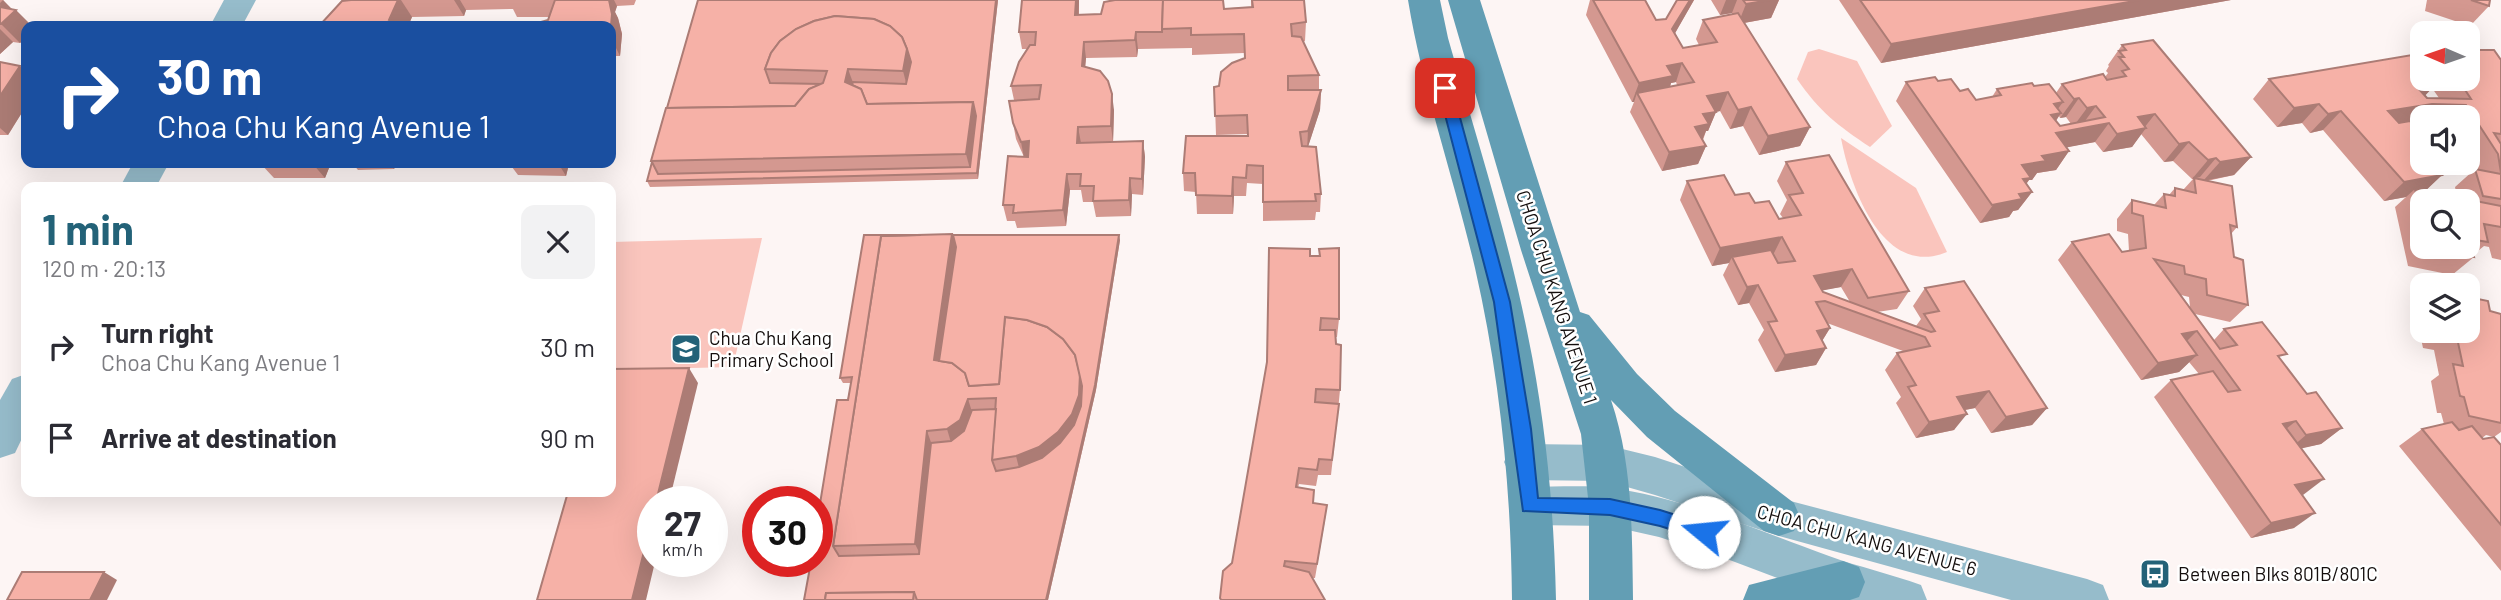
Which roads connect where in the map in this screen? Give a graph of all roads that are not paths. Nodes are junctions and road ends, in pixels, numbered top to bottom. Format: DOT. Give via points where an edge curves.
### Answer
graph roads {
  1 [pos="240,0"];
  2 [pos="1424,0"];
  3 [pos="1464,0"];
  4 [pos="229,21"];
  5 [pos="1526,201"];
  6 [pos="1487,240"];
  7 [pos="1560,308"];
  8 [pos="21,400"];
  9 [pos="0,440"];
  10 [pos="1525,462"];
  11 [pos="1606,463"];
  12 [pos="1530,506"];
  13 [pos="1610,507"];
  14 [pos="1779,517"];
  15 [pos="1843,582"];
  16 [pos="1534,600"];
  17 [pos="1611,600"];
  18 [pos="1765,600"];
  19 [pos="1905,600"];
  20 [pos="2087,600"];
  1 -- 4 [label="street"];
  2 -- 6 [label="street"];
  3 -- 5 [label="street, CHOA CHU KANG AVENUE 1"];
  5 -- 6 [label="street" via="1520,228"];
  5 -- 7 [label="street, CHOA CHU KANG AVENUE 1"];
  6 -- 10 [label="street" via="1502,302"];
  7 -- 11 [label="street, CHOA CHU KANG AVENUE 1" via="1602,434"];
  7 -- 14 [label="street" via="1623,386 1661,424"];
  8 -- 9 [label="street"];
  10 -- 11 [label="street, CHOA CHU KANG AVENUE 6"];
  10 -- 12 [label="street"];
  11 -- 13 [label="street, CHOA CHU KANG AVENUE 1"];
  11 -- 14 [label="street, CHOA CHU KANG AVENUE 6"];
  12 -- 13 [label="street, CHOA CHU KANG AVENUE 6"];
  12 -- 16 [label="street"];
  13 -- 15 [label="street, CHOA CHU KANG AVENUE 6" via="1727,539"];
  13 -- 17 [label="street, CHOA CHU KANG AVENUE 1"];
  14 -- 20 [label="street, CHOA CHU KANG AVENUE 6"];
  15 -- 18 [label="street"];
  15 -- 19 [label="street, CHOA CHU KANG AVENUE 6"];
}
